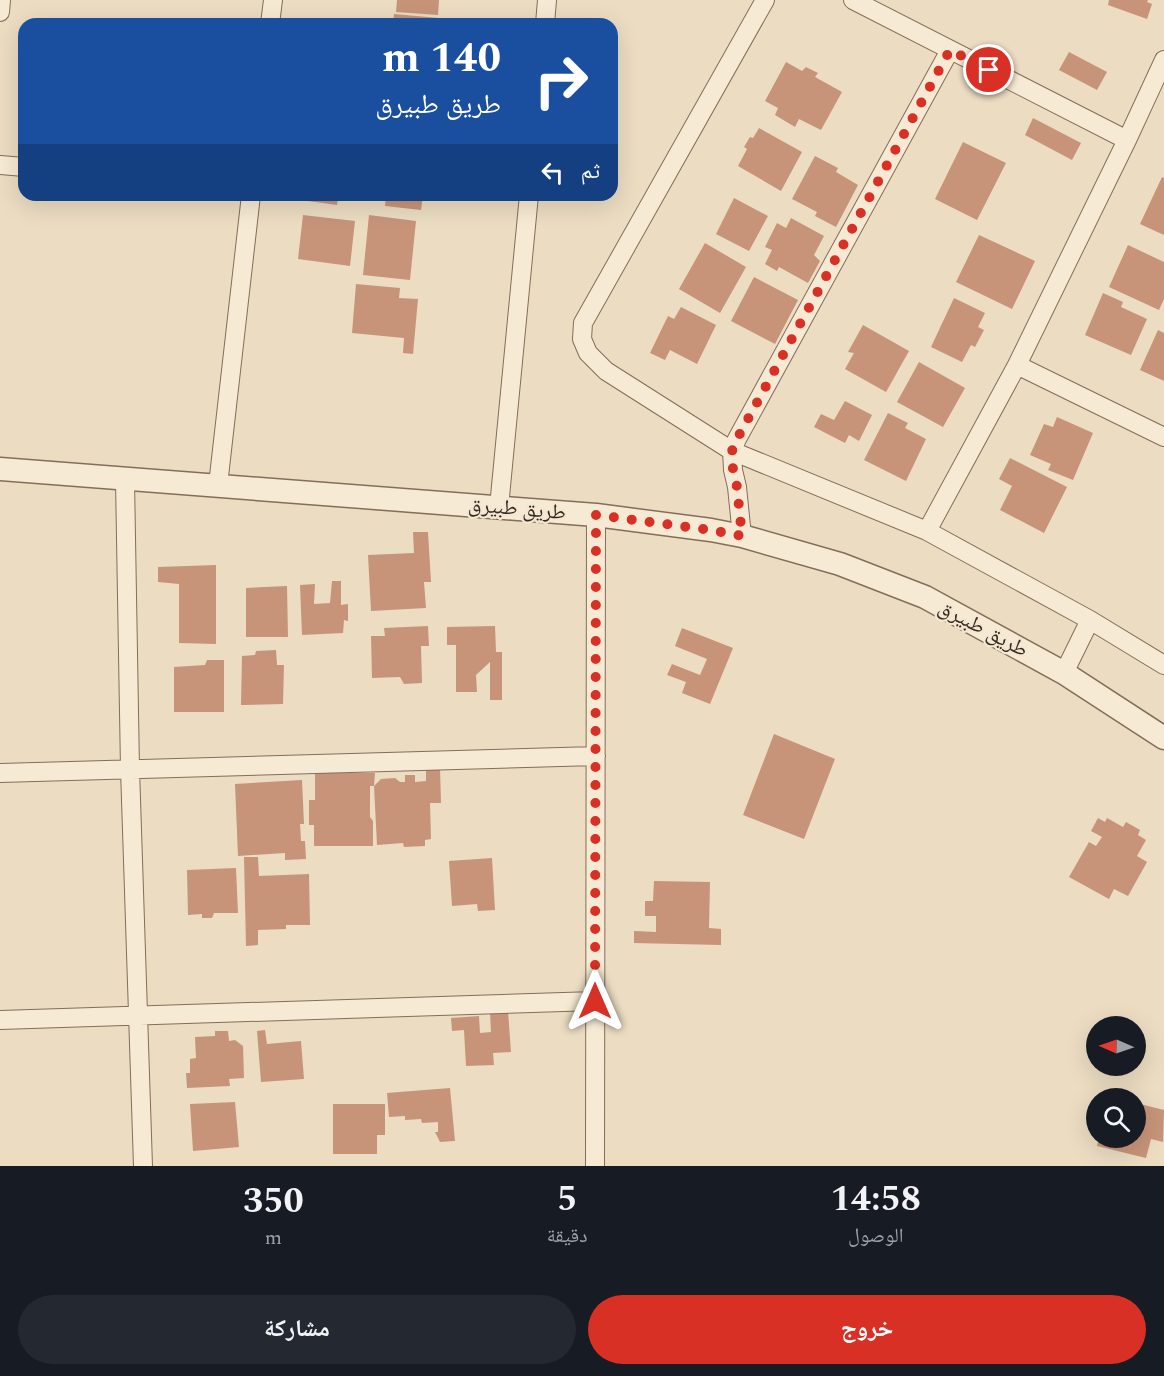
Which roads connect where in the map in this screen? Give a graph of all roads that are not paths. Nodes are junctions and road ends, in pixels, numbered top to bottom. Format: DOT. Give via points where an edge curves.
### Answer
graph roads {
  1 [pos="1,0"];
  2 [pos="273,0"];
  3 [pos="547,0"];
  4 [pos="765,0"];
  5 [pos="853,0"];
  6 [pos="0,12"];
  7 [pos="271,18"];
  8 [pos="546,18"];
  9 [pos="950,50"];
  10 [pos="1164,60"];
  11 [pos="1127,140"];
  12 [pos="0,165"];
  13 [pos="18,166"];
  14 [pos="250,201"];
  15 [pos="528,201"];
  16 [pos="1017,365"];
  17 [pos="1164,437"];
  18 [pos="732,451"];
  19 [pos="0,469"];
  20 [pos="125,480"];
  21 [pos="218,485"];
  22 [pos="500,507"];
  23 [pos="596,515"];
  24 [pos="927,531"];
  25 [pos="742,536"];
  26 [pos="1090,620"];
  27 [pos="1164,665"];
  28 [pos="1064,673"];
  29 [pos="1164,738"];
  30 [pos="596,756"];
  31 [pos="130,769"];
  32 [pos="0,773"];
  33 [pos="595,1001"];
  34 [pos="137,1016"];
  35 [pos="0,1020"];
  36 [pos="143,1166"];
  37 [pos="595,1166"];
  1 -- 6 [label="street"];
  2 -- 7 [label="street"];
  3 -- 8 [label="street"];
  4 -- 18 [label="street" via="584,323 582,339 588,353 606,371"];
  5 -- 9 [label="street"];
  9 -- 11 [label="street"];
  9 -- 18 [label="street"];
  10 -- 11 [label="street"];
  11 -- 16 [label="street"];
  12 -- 13 [label="street"];
  14 -- 21 [label="street"];
  15 -- 22 [label="street"];
  16 -- 17 [label="street"];
  16 -- 24 [label="street"];
  18 -- 24 [label="street"];
  18 -- 25 [label="street"];
  19 -- 20 [label="street, طريق طبيرق"];
  20 -- 21 [label="street, طريق طبيرق"];
  20 -- 31 [label="street"];
  21 -- 22 [label="street, طريق طبيرق"];
  22 -- 23 [label="street, طريق طبيرق"];
  23 -- 25 [label="street, طريق طبيرق"];
  23 -- 30 [label="street"];
  24 -- 26 [label="street"];
  25 -- 28 [label="street, طريق طبيرق" via="840,564 925,597"];
  26 -- 27 [label="street"];
  26 -- 28 [label="street"];
  28 -- 29 [label="street, طريق طبيرق"];
  30 -- 31 [label="street"];
  30 -- 33 [label="street"];
  31 -- 32 [label="street"];
  31 -- 34 [label="street"];
  33 -- 34 [label="street"];
  33 -- 37 [label="street"];
  34 -- 35 [label="street"];
  34 -- 36 [label="street"];
}
